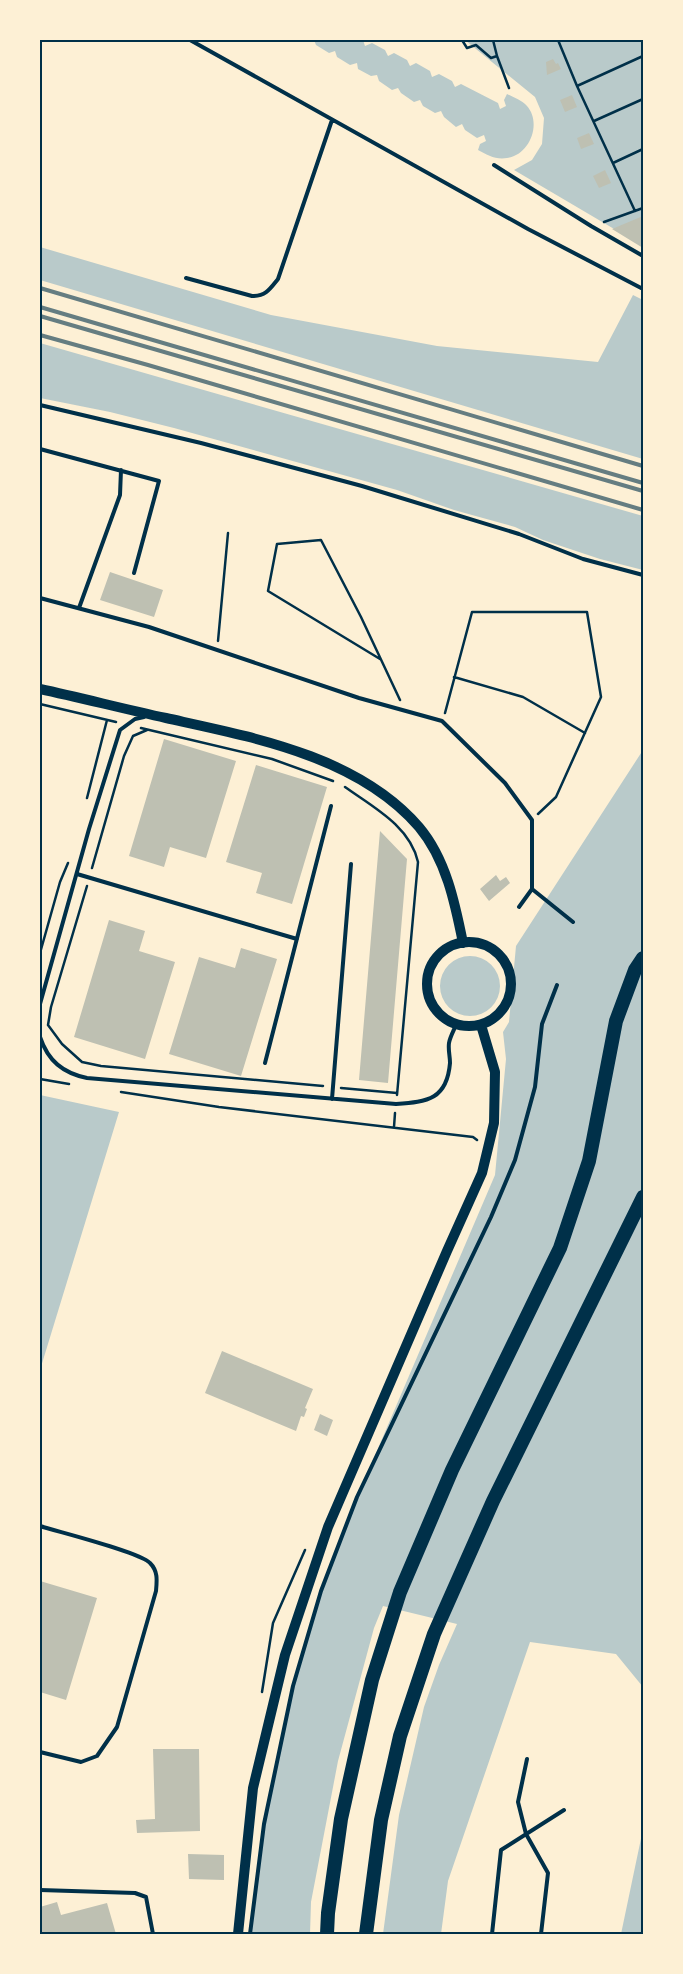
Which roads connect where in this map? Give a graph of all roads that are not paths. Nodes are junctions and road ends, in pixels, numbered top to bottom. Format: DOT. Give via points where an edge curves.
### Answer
graph roads {
  1 [pos="190,40"];
  2 [pos="332,120"];
  3 [pos="494,165"];
  4 [pos="643,256"];
  5 [pos="186,278"];
  6 [pos="643,289"];
  7 [pos="40,405"];
  8 [pos="40,449"];
  9 [pos="121,470"];
  10 [pos="134,573"];
  11 [pos="643,575"];
  12 [pos="40,598"];
  13 [pos="79,608"];
  14 [pos="40,689"];
  15 [pos="151,714"];
  16 [pos="331,806"];
  17 [pos="351,864"];
  18 [pos="77,874"];
  19 [pos="532,889"];
  20 [pos="519,907"];
  21 [pos="573,922"];
  22 [pos="297,939"];
  23 [pos="463,943"];
  24 [pos="643,958"];
  25 [pos="557,985"];
  26 [pos="40,1004"];
  27 [pos="456,1025"];
  28 [pos="481,1025"];
  29 [pos="40,1037"];
  30 [pos="266,1063"];
  31 [pos="332,1099"];
  32 [pos="643,1197"];
  33 [pos="40,1526"];
  34 [pos="40,1752"];
  35 [pos="527,1759"];
  36 [pos="564,1810"];
  37 [pos="526,1834"];
  38 [pos="40,1890"];
  39 [pos="153,1934"];
  40 [pos="238,1934"];
  41 [pos="250,1934"];
  42 [pos="327,1934"];
  43 [pos="366,1934"];
  44 [pos="492,1934"];
  45 [pos="541,1934"];
  1 -- 2 [label="lane"];
  2 -- 5 [label="lane" via="278,279 269,292 252,296"];
  2 -- 6 [label="lane"];
  3 -- 4 [label="lane"];
  7 -- 11 [label="lane" via="362,486 519,534 583,559"];
  8 -- 9 [label="lane"];
  9 -- 10 [label="lane" via="159,481"];
  9 -- 13 [label="lane" via="120,496"];
  12 -- 13 [label="lane"];
  13 -- 19 [label="lane" via="149,627 358,698 442,721 505,783 532,820"];
  14 -- 15 [label="main road"];
  15 -- 18 [label="lane" via="135,719 120,730"];
  15 -- 23 [label="main road" via="241,734 298,751 350,773 390,800 419,827 440,862 456,906"];
  16 -- 22 [label="lane"];
  17 -- 31 [label="lane"];
  18 -- 22 [label="lane"];
  18 -- 26 [label="lane"];
  19 -- 20 [label="lane"];
  19 -- 21 [label="lane"];
  22 -- 30 [label="lane"];
  23 -- 27 [label="main road" via="451,946 438,956 426,984 430,1002 440,1016"];
  23 -- 28 [label="main road" via="482,944 497,953 506,966 511,983 509,998 500,1013"];
  24 -- 42 [label="highway" via="635,970 616,1021 589,1161 560,1248 452,1470 400,1592 372,1680 341,1819"];
  25 -- 41 [label="lane" via="542,1024 535,1087 516,1160 357,1497 321,1591 293,1686 268,1806"];
  27 -- 28 [label="main road"];
  27 -- 31 [label="lane" via="449,1042 450,1063 445,1086 439,1094 414,1103 396,1104"];
  28 -- 40 [label="main road" via="495,1072 494,1123 482,1173 328,1527 285,1655 253,1788"];
  29 -- 31 [label="lane" via="50,1059 75,1076"];
  32 -- 43 [label="highway" via="494,1501 434,1634 400,1736 382,1820"];
  33 -- 34 [label="lane" via="132,1554 149,1562 157,1575 156,1591 117,1727 97,1756 81,1762"];
  35 -- 37 [label="lane" via="518,1802"];
  36 -- 37 [label="lane"];
  37 -- 44 [label="lane" via="501,1850"];
  37 -- 45 [label="lane" via="548,1873"];
  38 -- 39 [label="lane" via="135,1893 146,1898"];
}
